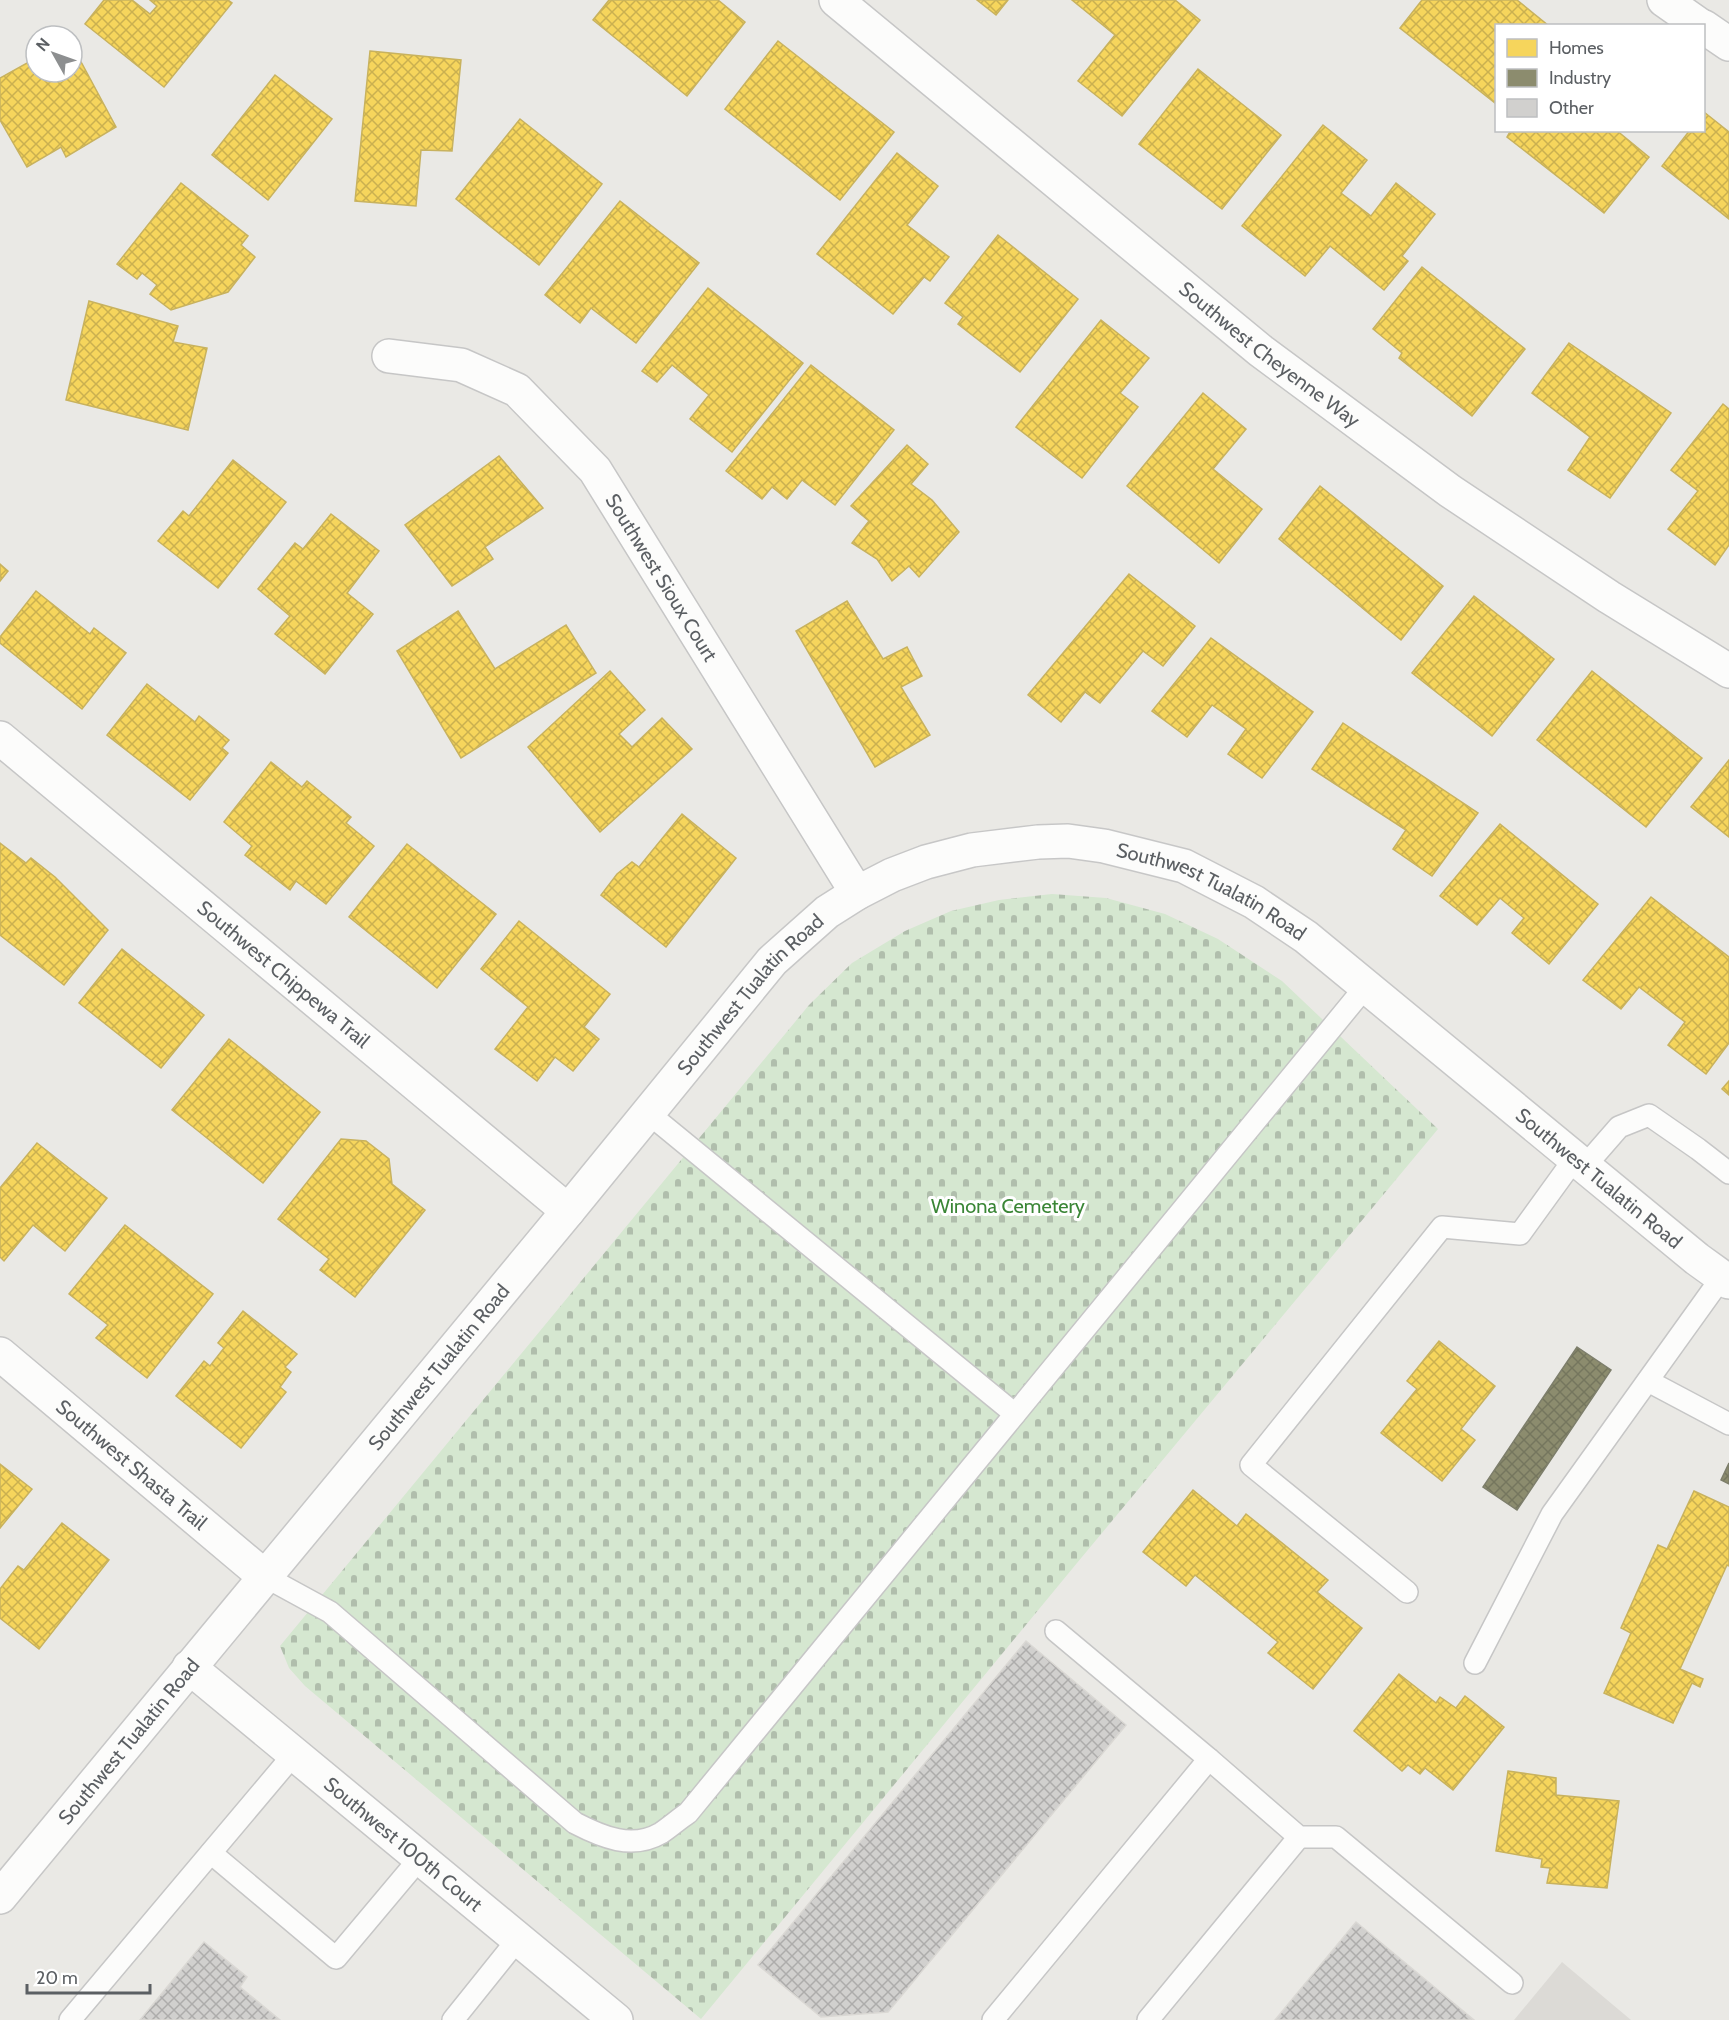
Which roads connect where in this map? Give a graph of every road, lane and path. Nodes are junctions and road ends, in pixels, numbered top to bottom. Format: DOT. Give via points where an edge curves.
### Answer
graph roads {
  1 [pos="836,0"];
  2 [pos="1664,0"];
  3 [pos="1699,24"];
  4 [pos="1705,28"];
  5 [pos="1729,44"];
  6 [pos="389,356"];
  7 [pos="1729,671"];
  8 [pos="0,738"];
  9 [pos="857,893"];
  10 [pos="1366,986"];
  11 [pos="648,1113"];
  12 [pos="1580,1162"];
  13 [pos="1729,1173"];
  14 [pos="568,1211"];
  15 [pos="1726,1279"];
  16 [pos="0,1354"];
  17 [pos="1648,1381"];
  18 [pos="1015,1414"];
  19 [pos="1729,1424"];
  20 [pos="264,1576"];
  21 [pos="1407,1592"];
  22 [pos="1056,1631"];
  23 [pos="1475,1663"];
  24 [pos="189,1667"];
  25 [pos="294,1754"];
  26 [pos="1209,1759"];
  27 [pos="1299,1837"];
  28 [pos="211,1853"];
  29 [pos="420,1858"];
  30 [pos="0,1896"];
  31 [pos="518,1939"];
  32 [pos="1512,1983"];
  33 [pos="70,2020"];
  34 [pos="453,2020"];
  35 [pos="616,2020"];
  36 [pos="993,2020"];
  37 [pos="1148,2020"];
  1 -- 7 [label="street, Southwest Cheyenne Way" via="1261,351 1450,491"];
  2 -- 3 [label="street"];
  4 -- 5 [label="street"];
  6 -- 9 [label="street, Southwest Sioux Court" via="461,365 517,390 596,471"];
  8 -- 14 [label="street, Southwest Chippewa Trail"];
  9 -- 10 [label="street, Southwest Tualatin Road" via="926,862 972,850 1068,841 1104,846 1184,866 1217,881 1306,937"];
  9 -- 11 [label="street, Southwest Tualatin Road" via="827,912 772,961"];
  10 -- 12 [label="street, Southwest Tualatin Road"];
  10 -- 18 [label="lane"];
  11 -- 14 [label="street, Southwest Tualatin Road"];
  11 -- 18 [label="lane"];
  12 -- 13 [label="lane" via="1619,1127 1649,1115"];
  12 -- 15 [label="street, Southwest Tualatin Road"];
  12 -- 21 [label="lane" via="1520,1234 1442,1227 1251,1465"];
  14 -- 20 [label="street, Southwest Tualatin Road"];
  15 -- 17 [label="lane"];
  16 -- 20 [label="street, Southwest Shasta Trail"];
  17 -- 19 [label="lane"];
  17 -- 23 [label="lane" via="1552,1514"];
  18 -- 20 [label="lane" via="688,1813 659,1834 630,1842 600,1835 575,1823 330,1612"];
  20 -- 24 [label="street, Southwest Tualatin Road"];
  22 -- 26 [label="lane"];
  24 -- 25 [label="street, Southwest 100th Court"];
  24 -- 30 [label="street, Southwest Tualatin Road"];
  25 -- 28 [label="lane"];
  25 -- 29 [label="street, Southwest 100th Court"];
  26 -- 27 [label="lane"];
  26 -- 36 [label="lane"];
  27 -- 32 [label="lane" via="1336,1837"];
  27 -- 37 [label="lane"];
  28 -- 29 [label="lane" via="336,1958"];
  28 -- 33 [label="lane"];
  29 -- 31 [label="street, Southwest 100th Court"];
  31 -- 34 [label="lane"];
  31 -- 35 [label="street, Southwest 100th Court"];
}
